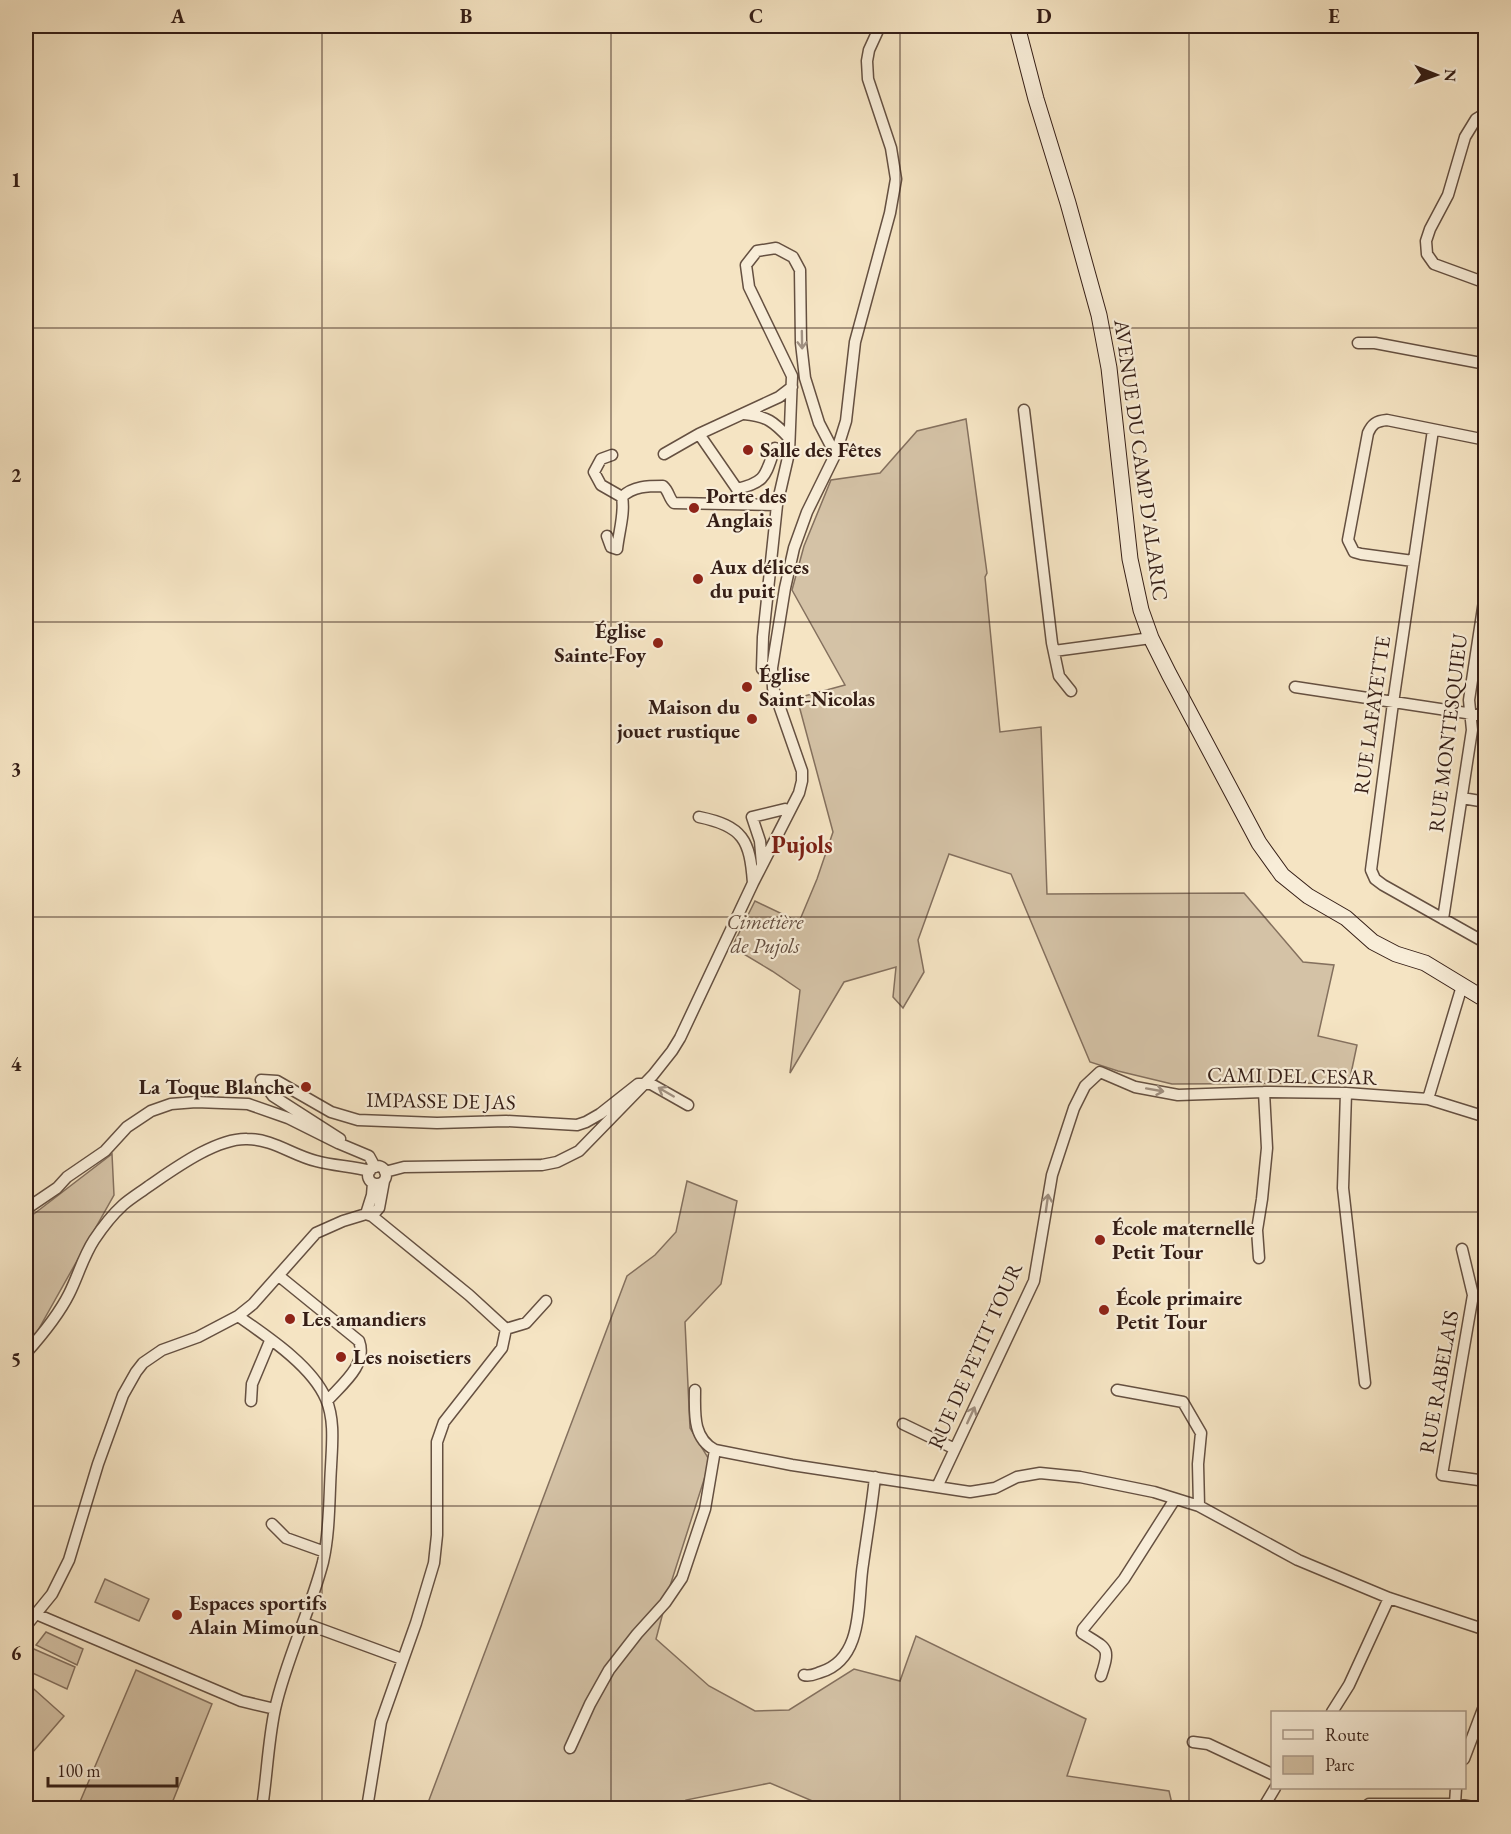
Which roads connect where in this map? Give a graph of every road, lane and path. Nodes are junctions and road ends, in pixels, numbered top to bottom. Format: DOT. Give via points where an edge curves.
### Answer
graph roads {
  1 [pos="880,26"];
  2 [pos="1017,26"];
  3 [pos="1485,113"];
  4 [pos="1485,283"];
  5 [pos="1358,343"];
  6 [pos="1485,364"];
  7 [pos="792,387"];
  8 [pos="1024,410"];
  9 [pos="743,414"];
  10 [pos="1433,430"];
  11 [pos="699,434"];
  12 [pos="789,438"];
  13 [pos="1485,440"];
  14 [pos="775,448"];
  15 [pos="836,453"];
  16 [pos="664,454"];
  17 [pos="612,455"];
  18 [pos="622,496"];
  19 [pos="777,505"];
  20 [pos="607,536"];
  21 [pos="1413,561"];
  22 [pos="1485,588"];
  23 [pos="1151,638"];
  24 [pos="1054,651"];
  25 [pos="763,668"];
  26 [pos="1295,687"];
  27 [pos="1071,691"];
  28 [pos="1393,703"];
  29 [pos="1470,713"];
  30 [pos="1485,716"];
  31 [pos="1462,798"];
  32 [pos="1485,802"];
  33 [pos="788,811"];
  34 [pos="699,817"];
  35 [pos="762,866"];
  36 [pos="753,884"];
  37 [pos="1443,919"];
  38 [pos="1485,943"];
  39 [pos="1462,986"];
  40 [pos="1485,999"];
  41 [pos="1100,1072"];
  42 [pos="643,1084"];
  43 [pos="1264,1092"];
  44 [pos="1346,1093"];
  45 [pos="1428,1099"];
  46 [pos="688,1105"];
  47 [pos="1485,1117"];
  48 [pos="338,1143"];
  49 [pos="378,1175"];
  50 [pos="26,1209"];
  51 [pos="369,1215"];
  52 [pos="1462,1249"];
  53 [pos="1259,1258"];
  54 [pos="279,1276"];
  55 [pos="1473,1295"];
  56 [pos="1485,1296"];
  57 [pos="546,1300"];
  58 [pos="253,1304"];
  59 [pos="238,1316"];
  60 [pos="506,1329"];
  61 [pos="259,1331"];
  62 [pos="270,1341"];
  63 [pos="26,1353"];
  64 [pos="1365,1383"];
  65 [pos="695,1390"];
  66 [pos="1117,1390"];
  67 [pos="251,1401"];
  68 [pos="327,1401"];
  69 [pos="903,1424"];
  70 [pos="955,1449"];
  71 [pos="715,1450"];
  72 [pos="875,1477"];
  73 [pos="1485,1481"];
  74 [pos="937,1487"];
  75 [pos="1175,1498"];
  76 [pos="1199,1506"];
  77 [pos="272,1524"];
  78 [pos="325,1552"];
  79 [pos="1389,1598"];
  80 [pos="36,1614"];
  81 [pos="304,1623"];
  82 [pos="26,1626"];
  83 [pos="1485,1630"];
  84 [pos="402,1659"];
  85 [pos="804,1675"];
  86 [pos="1101,1677"];
  87 [pos="1485,1701"];
  88 [pos="275,1709"];
  89 [pos="1333,1711"];
  90 [pos="1193,1742"];
  91 [pos="570,1748"];
  92 [pos="1466,1753"];
  93 [pos="1271,1774"];
  94 [pos="1274,1789"];
  95 [pos="1456,1789"];
  96 [pos="1455,1804"];
  97 [pos="262,1809"];
  98 [pos="367,1809"];
  99 [pos="1263,1809"];
  100 [pos="1364,1809"];
  101 [pos="1479,1809"];
  1 -- 15 [label="street" via="869,50 868,79 891,148 896,179 855,342 846,421"];
  2 -- 23 [label="main road, AVENUE DU CAMP D'ALARIC" via="1102,332 1130,559"];
  3 -- 4 [label="street" via="1465,137 1448,195 1426,242 1427,255 1434,264"];
  5 -- 6 [label="street"];
  7 -- 9 [label="street"];
  7 -- 12 [label="street"];
  7 -- 15 [label="street, one-way" via="792,376 749,287 746,265 757,251 776,248 793,257 800,270 805,378 819,423"];
  8 -- 24 [label="street"];
  9 -- 11 [label="street"];
  9 -- 12 [label="street" via="760,416"];
  10 -- 13 [label="street"];
  10 -- 21 [label="street, RUE LAFAYETTE"];
  10 -- 21 [label="street" via="1387,420 1371,426 1349,533 1354,552"];
  11 -- 14 [label="street" via="737,489 765,477"];
  11 -- 16 [label="street"];
  12 -- 19 [label="street"];
  15 -- 25 [label="street" via="794,548"];
  17 -- 18 [label="street" via="601,459 594,472 601,485"];
  18 -- 19 [label="street" via="637,487 663,486 674,503"];
  18 -- 20 [label="street" via="624,508 617,549 611,547"];
  19 -- 25 [label="street"];
  21 -- 28 [label="street, RUE LAFAYETTE"];
  22 -- 29 [label="street, RUE MONTESQUIEU"];
  23 -- 24 [label="street"];
  23 -- 39 [label="main road, AVENUE DU CAMP D'ALARIC" via="1259,843 1282,876 1346,918 1373,942 1425,963"];
  24 -- 27 [label="street" via="1059,676"];
  25 -- 33 [label="street" via="802,771 799,793"];
  26 -- 28 [label="street"];
  28 -- 29 [label="street"];
  28 -- 37 [label="street, RUE LAFAYETTE" via="1371,870 1383,885"];
  29 -- 30 [label="street"];
  29 -- 31 [label="street, RUE MONTESQUIEU" via="1472,730"];
  31 -- 32 [label="street"];
  31 -- 37 [label="street, RUE MONTESQUIEU"];
  33 -- 35 [label="street"];
  33 -- 35 [label="street" via="752,817 760,841"];
  34 -- 36 [label="street" via="729,825 743,837 752,860"];
  35 -- 36 [label="street"];
  36 -- 42 [label="street" via="680,1038"];
  37 -- 38 [label="street, RUE LAFAYETTE"];
  39 -- 40 [label="main road, AVENUE DU CAMP D'ALARIC"];
  39 -- 45 [label="street"];
  41 -- 43 [label="street, CAMI DEL CESAR, one-way" via="1135,1087 1178,1095"];
  70 -- 41 [label="street, RUE DE PETIT TOUR, one-way" via="1034,1281 1052,1174 1074,1108 1085,1086"];
  46 -- 42 [label="street, one-way" via="651,1084"];
  42 -- 48 [label="street, IMPASSE DE JAS" via="577,1125 358,1119 331,1112 277,1081 261,1080 273,1096 340,1139"];
  42 -- 49 [label="street" via="579,1151 557,1162 404,1167"];
  43 -- 44 [label="street, CAMI DEL CESAR"];
  43 -- 53 [label="street" via="1267,1148 1257,1230"];
  44 -- 45 [label="street, CAMI DEL CESAR"];
  44 -- 64 [label="street" via="1343,1188"];
  45 -- 47 [label="street, CAMI DEL CESAR"];
  48 -- 49 [label="street" via="369,1156"];
  48 -- 50 [label="street" via="288,1118 248,1104 171,1104 151,1111 127,1127 105,1151"];
  49 -- 51 [label="street"];
  49 -- 63 [label="street" via="314,1161 260,1140 221,1143 124,1203 94,1240 57,1315"];
  51 -- 54 [label="street" via="316,1233"];
  51 -- 60 [label="street"];
  52 -- 55 [label="street, RUE RABELAIS"];
  54 -- 58 [label="street"];
  54 -- 68 [label="street" via="359,1341 362,1349 358,1365"];
  55 -- 56 [label="street, RUE RABELAIS"];
  55 -- 73 [label="street, RUE RABELAIS" via="1442,1475"];
  57 -- 60 [label="street" via="526,1323"];
  58 -- 59 [label="street"];
  58 -- 61 [label="street"];
  59 -- 61 [label="street"];
  59 -- 80 [label="street" via="162,1350 136,1372 123,1395 98,1464 69,1560 52,1594"];
  60 -- 84 [label="street" via="502,1348 439,1433 434,1563"];
  61 -- 62 [label="street"];
  62 -- 67 [label="street" via="252,1384"];
  62 -- 68 [label="street" via="309,1372"];
  65 -- 71 [label="street" via="697,1430"];
  66 -- 76 [label="street" via="1183,1402 1201,1433"];
  68 -- 78 [label="street" via="332,1429"];
  69 -- 70 [label="street"];
  70 -- 74 [label="street, RUE DE PETIT TOUR"];
  71 -- 72 [label="street"];
  71 -- 91 [label="street" via="705,1509 682,1578 609,1670"];
  72 -- 74 [label="street"];
  72 -- 85 [label="street" via="857,1629 846,1654 830,1669"];
  74 -- 75 [label="street" via="970,1492 1040,1473 1080,1477"];
  75 -- 76 [label="street"];
  75 -- 86 [label="street" via="1124,1579 1083,1629 1082,1633 1105,1647 1107,1658"];
  76 -- 79 [label="street" via="1298,1560"];
  77 -- 78 [label="street" via="286,1538"];
  78 -- 81 [label="street"];
  79 -- 83 [label="street"];
  79 -- 89 [label="street"];
  80 -- 82 [label="street"];
  80 -- 88 [label="street" via="241,1701"];
  81 -- 84 [label="street"];
  81 -- 88 [label="street"];
  84 -- 98 [label="street" via="381,1722"];
  87 -- 92 [label="street"];
  88 -- 97 [label="street"];
  90 -- 93 [label="street" via="1208,1744"];
  94 -- 99 [label="street"];
  95 -- 96 [label="street"];
  96 -- 100 [label="street" via="1369,1804"];
  96 -- 101 [label="street"];
}
